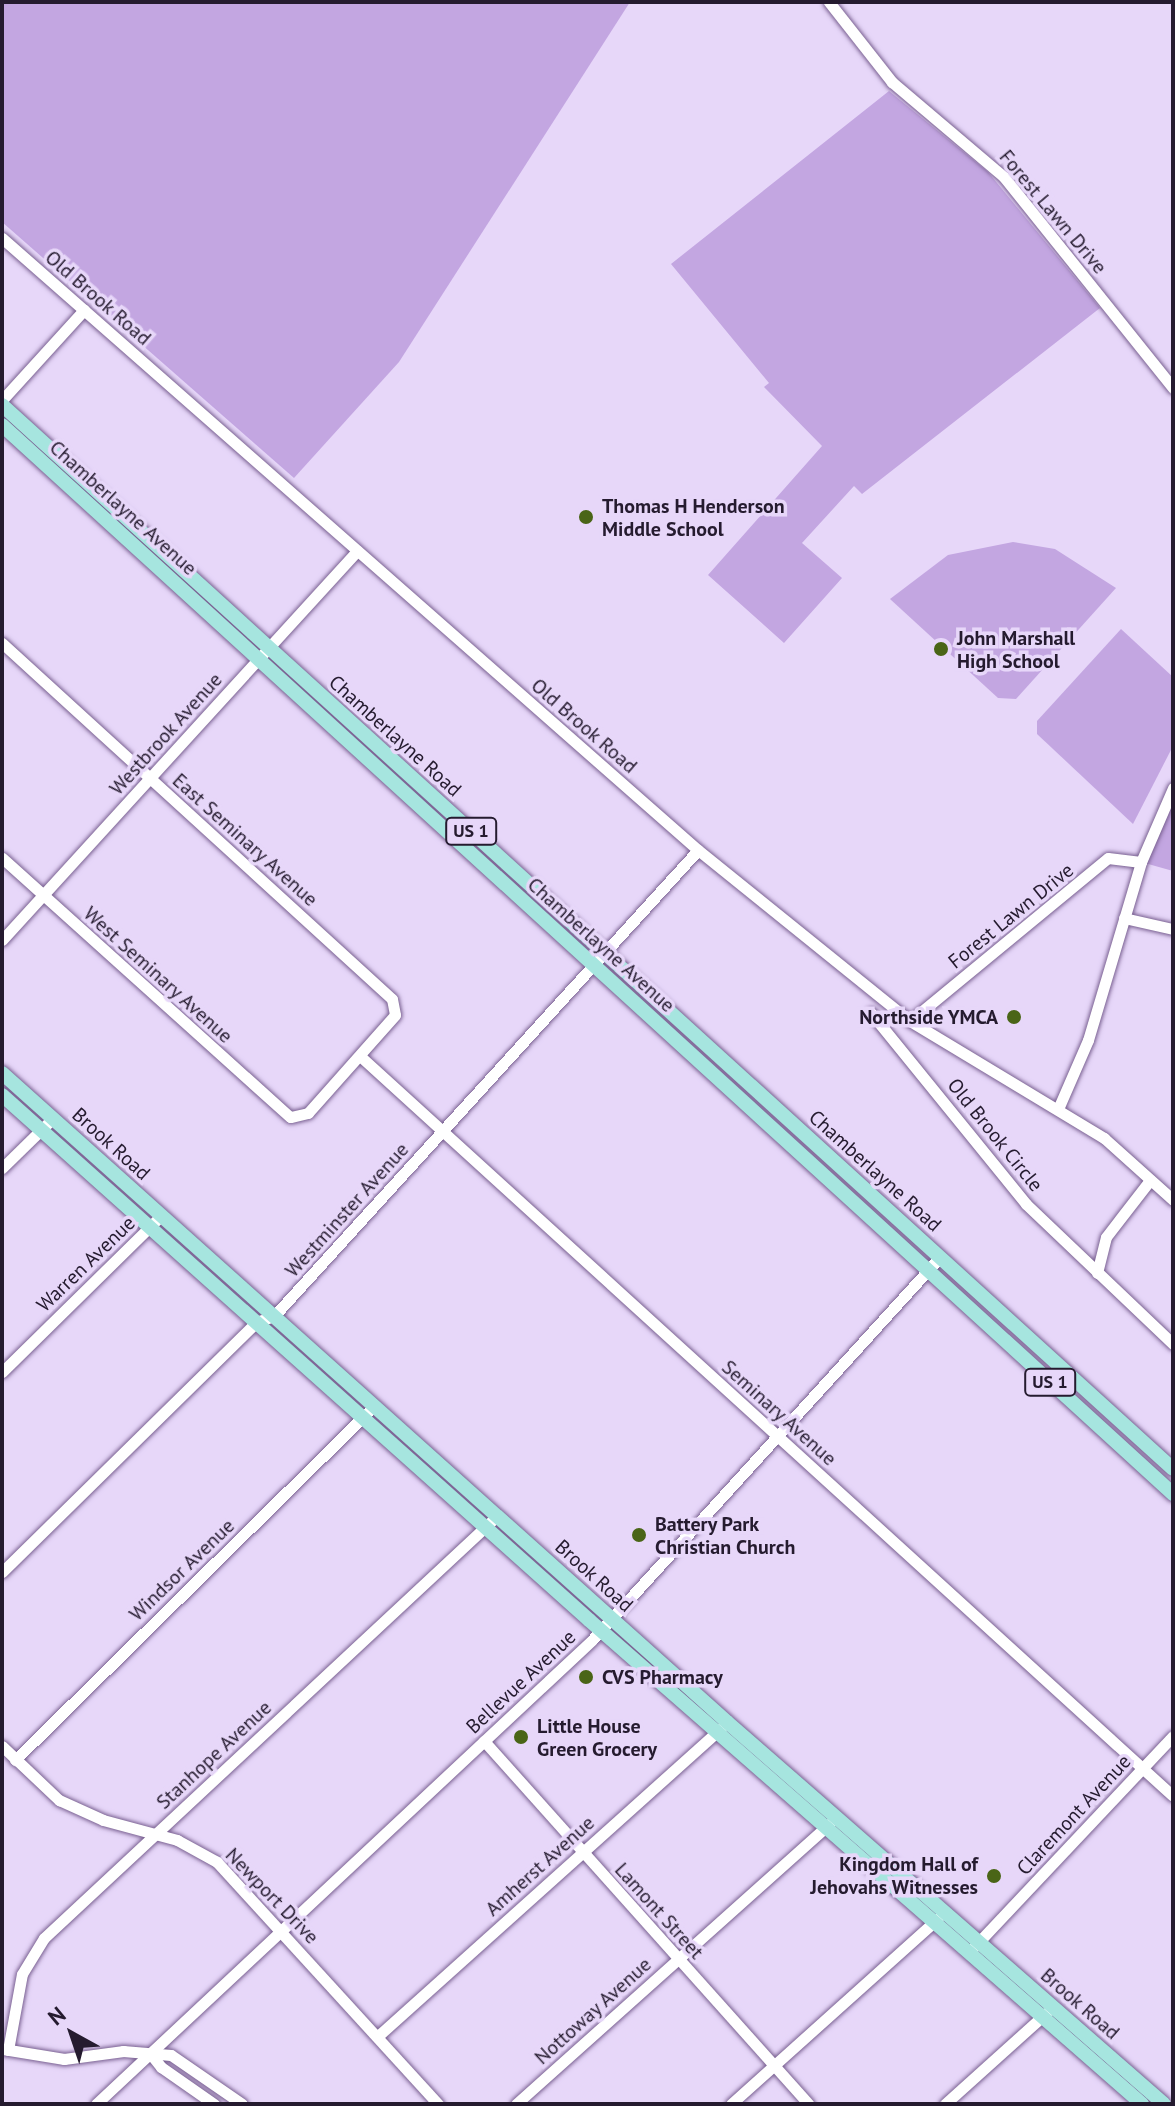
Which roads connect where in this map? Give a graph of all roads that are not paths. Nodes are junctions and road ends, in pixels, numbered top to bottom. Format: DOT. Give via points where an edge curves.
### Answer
graph roads {
  1 [pos="829,2"];
  2 [pos="2,238"];
  3 [pos="84,310"];
  4 [pos="1173,388"];
  5 [pos="2,402"];
  6 [pos="2,425"];
  7 [pos="357,551"];
  8 [pos="2,643"];
  9 [pos="263,653"];
  10 [pos="150,777"];
  11 [pos="1173,788"];
  12 [pos="698,850"];
  13 [pos="2,858"];
  14 [pos="1141,862"];
  15 [pos="43,895"];
  16 [pos="1124,918"];
  17 [pos="1173,929"];
  18 [pos="2,940"];
  19 [pos="605,953"];
  20 [pos="594,965"];
  21 [pos="871,1013"];
  22 [pos="910,1021"];
  23 [pos="360,1056"];
  24 [pos="2,1073"];
  25 [pos="2,1095"];
  26 [pos="1058,1109"];
  27 [pos="53,1118"];
  28 [pos="41,1130"];
  29 [pos="442,1131"];
  30 [pos="2,1168"];
  31 [pos="1150,1180"];
  32 [pos="1173,1200"];
  33 [pos="161,1216"];
  34 [pos="150,1227"];
  35 [pos="940,1257"];
  36 [pos="927,1270"];
  37 [pos="1097,1273"];
  38 [pos="274,1316"];
  39 [pos="256,1322"];
  40 [pos="1173,1344"];
  41 [pos="2,1372"];
  42 [pos="374,1406"];
  43 [pos="363,1418"];
  44 [pos="777,1435"];
  45 [pos="1173,1469"];
  46 [pos="1173,1494"];
  47 [pos="497,1516"];
  48 [pos="485,1527"];
  49 [pos="2,1572"];
  50 [pos="612,1619"];
  51 [pos="601,1631"];
  52 [pos="722,1727"];
  53 [pos="1173,1736"];
  54 [pos="484,1741"];
  55 [pos="2,1746"];
  56 [pos="15,1760"];
  57 [pos="1142,1768"];
  58 [pos="1173,1796"];
  59 [pos="831,1822"];
  60 [pos="157,1833"];
  61 [pos="582,1852"];
  62 [pos="939,1917"];
  63 [pos="281,1931"];
  64 [pos="974,1947"];
  65 [pos="679,1959"];
  66 [pos="1048,2012"];
  67 [pos="378,2036"];
  68 [pos="5,2049"];
  69 [pos="150,2053"];
  70 [pos="774,2065"];
  71 [pos="1161,2103"];
  72 [pos="96,2104"];
  73 [pos="214,2104"];
  74 [pos="242,2104"];
  75 [pos="438,2104"];
  76 [pos="516,2104"];
  77 [pos="731,2104"];
  78 [pos="809,2104"];
  79 [pos="945,2104"];
  80 [pos="1142,2104"];
  1 -- 4 [label="street, Forest Lawn Drive" via="892,82 1004,177"];
  2 -- 3 [label="street, Old Brook Road"];
  3 -- 5 [label="street"];
  3 -- 7 [label="street, Old Brook Road"];
  5 -- 9 [label="main road, Chamberlayne Road / US 1"];
  6 -- 9 [label="main road, Chamberlayne Avenue / US 1"];
  7 -- 9 [label="street, Westbrook Avenue"];
  7 -- 12 [label="street, Old Brook Road"];
  8 -- 10 [label="street, East Seminary Avenue"];
  9 -- 10 [label="street, Westbrook Avenue"];
  9 -- 19 [label="main road, Chamberlayne Road / US 1"];
  9 -- 20 [label="main road, Chamberlayne Avenue / US 1"];
  10 -- 15 [label="street, Westbrook Avenue"];
  10 -- 23 [label="street, East Seminary Avenue" via="392,999 393,1020"];
  11 -- 14 [label="street"];
  12 -- 19 [label="street, Westminster Avenue"];
  12 -- 22 [label="street, Old Brook Road"];
  13 -- 15 [label="street, West Seminary Avenue"];
  14 -- 16 [label="street"];
  14 -- 22 [label="street, Forest Lawn Drive" via="1108,858"];
  15 -- 18 [label="street, Westbrook Avenue"];
  15 -- 23 [label="street, West Seminary Avenue" via="290,1117 308,1113"];
  16 -- 17 [label="street"];
  16 -- 26 [label="street" via="1088,1040"];
  19 -- 20 [label="street, Westminster Avenue"];
  19 -- 35 [label="main road, Chamberlayne Road / US 1"];
  20 -- 29 [label="street, Westminster Avenue"];
  20 -- 36 [label="main road, Chamberlayne Avenue / US 1"];
  21 -- 37 [label="street, Old Brook Circle" via="1026,1204"];
  22 -- 26 [label="street, Old Brook Road"];
  23 -- 29 [label="street, Seminary Avenue"];
  24 -- 27 [label="main road, Brook Road"];
  25 -- 28 [label="main road, Brook Road"];
  26 -- 31 [label="street, Old Brook Road" via="1104,1138"];
  27 -- 28 [label="street"];
  27 -- 33 [label="main road, Brook Road"];
  28 -- 30 [label="street"];
  28 -- 34 [label="main road, Brook Road"];
  29 -- 38 [label="street, Westminster Avenue"];
  29 -- 44 [label="street, Seminary Avenue"];
  31 -- 32 [label="street, Old Brook Road"];
  31 -- 37 [label="street" via="1106,1237"];
  33 -- 34 [label="street, Warren Avenue"];
  33 -- 38 [label="main road, Brook Road"];
  34 -- 39 [label="main road, Brook Road"];
  34 -- 41 [label="street, Warren Avenue"];
  35 -- 36 [label="street, Bellevue Avenue"];
  35 -- 45 [label="main road, US 1"];
  36 -- 44 [label="street, Bellevue Avenue"];
  36 -- 46 [label="main road, Chamberlayne Avenue / US 1"];
  37 -- 40 [label="street, Old Brook Circle"];
  38 -- 39 [label="street, Westminster Avenue"];
  38 -- 42 [label="main road, Brook Road"];
  39 -- 43 [label="main road, Brook Road"];
  39 -- 49 [label="street, Westminster Avenue"];
  42 -- 43 [label="street, Windsor Avenue"];
  42 -- 47 [label="main road, Brook Road"];
  43 -- 48 [label="main road, Brook Road"];
  43 -- 56 [label="street, Windsor Avenue"];
  44 -- 50 [label="street, Bellevue Avenue"];
  44 -- 57 [label="street, Seminary Avenue"];
  47 -- 48 [label="street, Stanhope Avenue"];
  47 -- 50 [label="main road, Brook Road"];
  48 -- 51 [label="main road, Brook Road"];
  48 -- 60 [label="street, Stanhope Avenue"];
  50 -- 51 [label="street, Bellevue Avenue"];
  50 -- 52 [label="main road, Brook Road"];
  51 -- 52 [label="main road, Brook Road"];
  51 -- 54 [label="street, Bellevue Avenue"];
  52 -- 59 [label="main road, Brook Road"];
  52 -- 61 [label="street, Amherst Avenue"];
  53 -- 57 [label="street, Claremont Avenue"];
  54 -- 61 [label="street, Lamont Street"];
  54 -- 63 [label="street, Bellevue Avenue"];
  55 -- 56 [label="street, Newport Drive"];
  56 -- 60 [label="street, Newport Drive" via="59,1800 103,1820"];
  57 -- 58 [label="street, Seminary Avenue"];
  57 -- 64 [label="street, Claremont Avenue"];
  59 -- 62 [label="main road, Brook Road"];
  59 -- 65 [label="street, Nottoway Avenue"];
  60 -- 63 [label="street, Newport Drive" via="210,1857"];
  60 -- 68 [label="street, Stanhope Avenue" via="32,1954 22,1974"];
  61 -- 65 [label="street, Lamont Street"];
  61 -- 67 [label="street, Amherst Avenue"];
  62 -- 64 [label="main road, Brook Road"];
  62 -- 70 [label="street"];
  63 -- 67 [label="street, Newport Drive"];
  63 -- 69 [label="street, Bellevue Avenue"];
  64 -- 66 [label="main road, Brook Road"];
  65 -- 70 [label="street, Lamont Street"];
  65 -- 76 [label="street, Nottoway Avenue"];
  66 -- 71 [label="main road, Brook Road"];
  66 -- 79 [label="street"];
  66 -- 80 [label="main road, Brook Road"];
  67 -- 75 [label="street, Newport Drive"];
  68 -- 69 [label="street" via="64,2059"];
  69 -- 72 [label="street, Bellevue Avenue"];
  69 -- 73 [label="street" via="161,2067"];
  69 -- 74 [label="street" via="171,2055"];
  70 -- 77 [label="street"];
  70 -- 78 [label="street, Lamont Street"];
}
